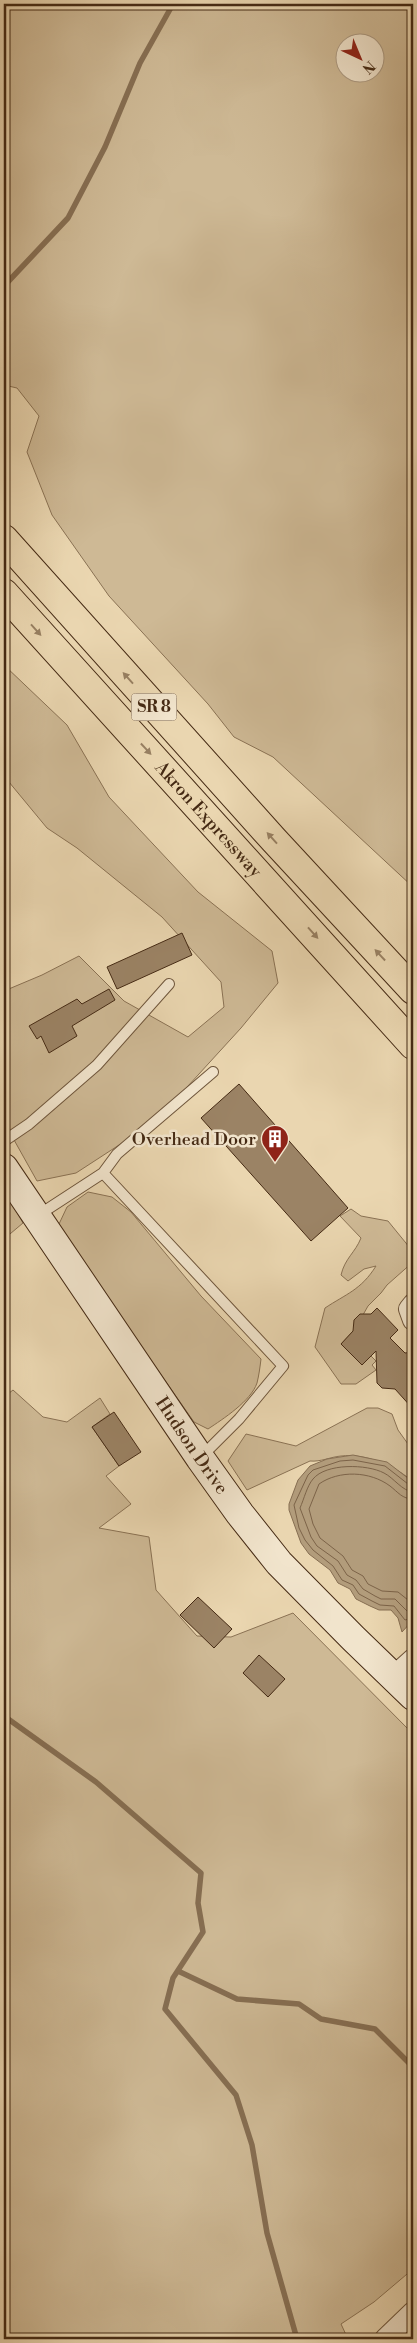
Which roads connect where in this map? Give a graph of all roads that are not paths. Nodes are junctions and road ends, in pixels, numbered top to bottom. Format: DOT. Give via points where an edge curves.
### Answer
graph roads {
  1 [pos="4,539"];
  2 [pos="4,593"];
  3 [pos="169,984"];
  4 [pos="413,990"];
  5 [pos="413,1045"];
  6 [pos="213,1072"];
  7 [pos="4,1141"];
  8 [pos="4,1168"];
  9 [pos="103,1173"];
  10 [pos="36,1217"];
  11 [pos="413,1304"];
  12 [pos="413,1320"];
  13 [pos="200,1458"];
  14 [pos="413,1659"];
  15 [pos="394,1677"];
  16 [pos="413,1696"];
  17 [pos="413,2312"];
  18 [pos="385,2339"];
  4 -- 1 [label="highway, Akron Expressway / SR 8, one-way"];
  2 -- 5 [label="highway, Akron Expressway / SR 8, one-way"];
  3 -- 7 [label="lane" via="97,1064 29,1124"];
  6 -- 9 [label="lane" via="117,1154"];
  8 -- 10 [label="street, Hudson Drive"];
  9 -- 10 [label="lane"];
  9 -- 13 [label="lane" via="283,1366 239,1419"];
  10 -- 13 [label="street, Hudson Drive"];
  11 -- 12 [label="street" via="409,1310"];
  13 -- 15 [label="street, Hudson Drive" via="280,1563"];
  14 -- 15 [label="street"];
  15 -- 16 [label="street, Hudson Drive"];
  17 -- 18 [label="street"];
}
